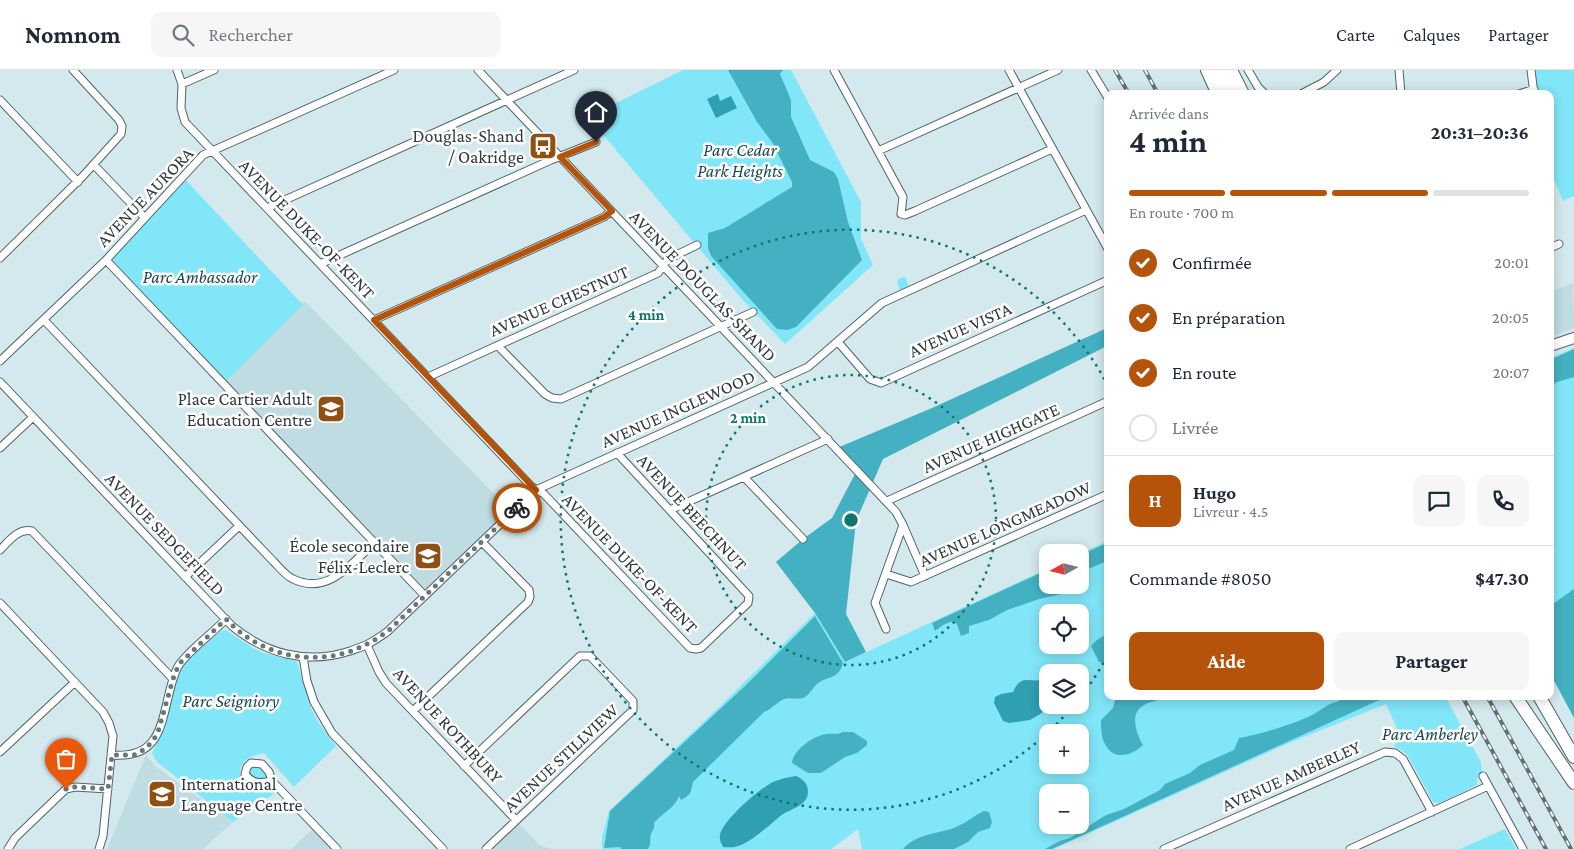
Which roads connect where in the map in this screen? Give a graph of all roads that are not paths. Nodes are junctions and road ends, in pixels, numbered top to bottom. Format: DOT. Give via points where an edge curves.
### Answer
graph roads {
  1 [pos="73,70"];
  2 [pos="172,70"];
  3 [pos="177,70"];
  4 [pos="214,70"];
  5 [pos="394,70"];
  6 [pos="478,70"];
  7 [pos="574,70"];
  8 [pos="834,70"];
  9 [pos="1009,70"];
  10 [pos="1058,70"];
  11 [pos="1091,70"];
  12 [pos="1207,70"];
  13 [pos="1220,70"];
  14 [pos="1231,70"];
  15 [pos="1248,70"];
  16 [pos="1337,70"];
  17 [pos="1399,70"];
  18 [pos="1531,70"];
  19 [pos="181,81"];
  20 [pos="1019,88"];
  21 [pos="1216,90"];
  22 [pos="1229,90"];
  23 [pos="1241,90"];
  24 [pos="1261,90"];
  25 [pos="1309,90"];
  26 [pos="1401,90"];
  27 [pos="1534,90"];
  28 [pos="1104,91"];
  29 [pos="0,100"];
  30 [pos="506,100"];
  31 [pos="596,142"];
  32 [pos="1052,148"];
  33 [pos="212,151"];
  34 [pos="878,151"];
  35 [pos="560,157"];
  36 [pos="94,165"];
  37 [pos="78,182"];
  38 [pos="903,197"];
  39 [pos="267,208"];
  40 [pos="1086,210"];
  41 [pos="612,211"];
  42 [pos="916,211"];
  43 [pos="144,217"];
  44 [pos="1104,242"];
  45 [pos="1559,244"];
  46 [pos="697,245"];
  47 [pos="1554,246"];
  48 [pos="0,258"];
  49 [pos="106,260"];
  50 [pos="320,264"];
  51 [pos="664,266"];
  52 [pos="1104,282"];
  53 [pos="753,312"];
  54 [pos="44,320"];
  55 [pos="374,320"];
  56 [pos="720,326"];
  57 [pos="1574,338"];
  58 [pos="838,342"];
  59 [pos="1554,345"];
  60 [pos="498,346"];
  61 [pos="0,361"];
  62 [pos="428,377"];
  63 [pos="0,382"];
  64 [pos="774,382"];
  65 [pos="1104,403"];
  66 [pos="33,416"];
  67 [pos="828,439"];
  68 [pos="0,448"];
  69 [pos="618,453"];
  70 [pos="744,477"];
  71 [pos="536,490"];
  72 [pos="1104,496"];
  73 [pos="887,501"];
  74 [pos="670,510"];
  75 [pos="903,525"];
  76 [pos="240,526"];
  77 [pos="803,539"];
  78 [pos="374,542"];
  79 [pos="482,542"];
  80 [pos="0,550"];
  81 [pos="886,574"];
  82 [pos="925,576"];
  83 [pos="185,577"];
  84 [pos="746,591"];
  85 [pos="425,596"];
  86 [pos="0,603"];
  87 [pos="226,619"];
  88 [pos="886,629"];
  89 [pos="367,645"];
  90 [pos="303,657"];
  91 [pos="173,679"];
  92 [pos="75,682"];
  93 [pos="1518,700"];
  94 [pos="1527,700"];
  95 [pos="1542,700"];
  96 [pos="1548,700"];
  97 [pos="413,711"];
  98 [pos="0,752"];
  99 [pos="112,755"];
  100 [pos="1574,755"];
  101 [pos="464,766"];
  102 [pos="1483,776"];
  103 [pos="272,781"];
  104 [pos="1574,782"];
  105 [pos="1488,786"];
  106 [pos="108,789"];
  107 [pos="1432,812"];
  108 [pos="516,820"];
  109 [pos="8,849"];
  110 [pos="99,849"];
  111 [pos="337,849"];
  112 [pos="443,849"];
  113 [pos="486,849"];
  114 [pos="1164,849"];
  115 [pos="1350,849"];
  116 [pos="1523,849"];
  1 -- 36 [label="street" via="122,126 120,134"];
  2 -- 19 [label="street"];
  3 -- 19 [label="street, AVENUE DUKE-OF-KENT"];
  4 -- 19 [label="street"];
  5 -- 33 [label="street, AVENUE AURORA"];
  6 -- 30 [label="street, AVENUE DOUGLAS-SHAND"];
  7 -- 30 [label="street"];
  8 -- 34 [label="street"];
  9 -- 20 [label="street"];
  10 -- 20 [label="street"];
  11 -- 28 [label="street"];
  12 -- 21 [label="highway"];
  13 -- 22 [label="highway"];
  14 -- 23 [label="highway"];
  15 -- 24 [label="street"];
  16 -- 25 [label="street"];
  17 -- 26 [label="street"];
  18 -- 27 [label="street"];
  19 -- 33 [label="street, AVENUE DUKE-OF-KENT" via="181,108 185,122"];
  20 -- 32 [label="street"];
  20 -- 34 [label="street"];
  29 -- 37 [label="street"];
  30 -- 35 [label="street, AVENUE DOUGLAS-SHAND"];
  30 -- 39 [label="street"];
  31 -- 35 [label="street"];
  32 -- 40 [label="street"];
  32 -- 42 [label="street"];
  33 -- 39 [label="street, AVENUE DUKE-OF-KENT"];
  33 -- 43 [label="street, AVENUE AURORA" via="203,156"];
  34 -- 38 [label="street"];
  35 -- 41 [label="street, AVENUE DOUGLAS-SHAND"];
  35 -- 50 [label="street"];
  36 -- 37 [label="street"];
  36 -- 43 [label="street"];
  37 -- 48 [label="street"];
  38 -- 42 [label="street"];
  38 -- 42 [label="street" via="901,214"];
  39 -- 50 [label="street, AVENUE DUKE-OF-KENT"];
  40 -- 44 [label="street"];
  40 -- 58 [label="street, AVENUE INGLEWOOD" via="882,303"];
  41 -- 51 [label="street, AVENUE DOUGLAS-SHAND"];
  41 -- 55 [label="street"];
  43 -- 49 [label="street, AVENUE AURORA"];
  45 -- 47 [label="street"];
  46 -- 51 [label="street, AVENUE CHESTNUT" via="668,259"];
  49 -- 54 [label="street, AVENUE AURORA"];
  49 -- 78 [label="street"];
  50 -- 55 [label="street, AVENUE DUKE-OF-KENT"];
  51 -- 56 [label="street, AVENUE DOUGLAS-SHAND"];
  51 -- 60 [label="street, AVENUE CHESTNUT" via="658,273"];
  52 -- 58 [label="street, AVENUE VISTA" via="881,383 870,379"];
  53 -- 56 [label="street"];
  54 -- 61 [label="street, AVENUE AURORA"];
  54 -- 76 [label="street"];
  55 -- 62 [label="street, AVENUE DUKE-OF-KENT"];
  56 -- 60 [label="street" via="560,399 545,394"];
  56 -- 64 [label="street, AVENUE DOUGLAS-SHAND"];
  57 -- 59 [label="street"];
  58 -- 64 [label="street, AVENUE INGLEWOOD" via="808,367"];
  60 -- 62 [label="street, AVENUE CHESTNUT"];
  62 -- 71 [label="street, AVENUE DUKE-OF-KENT"];
  63 -- 66 [label="street, AVENUE SEDGEFIELD"];
  64 -- 67 [label="street, AVENUE DOUGLAS-SHAND"];
  64 -- 69 [label="street, AVENUE INGLEWOOD"];
  65 -- 73 [label="street, AVENUE HIGHGATE"];
  66 -- 68 [label="street"];
  66 -- 83 [label="street, AVENUE SEDGEFIELD"];
  67 -- 70 [label="street"];
  67 -- 73 [label="street, AVENUE DOUGLAS-SHAND"];
  69 -- 71 [label="street, AVENUE INGLEWOOD"];
  69 -- 74 [label="street, AVENUE BEECHNUT"];
  70 -- 74 [label="street"];
  70 -- 77 [label="street"];
  71 -- 79 [label="street, AVENUE INGLEWOOD"];
  71 -- 84 [label="street, AVENUE DUKE-OF-KENT" via="544,494 690,648 701,648 748,603"];
  72 -- 82 [label="street, AVENUE LONGMEADOW"];
  73 -- 75 [label="street, AVENUE DOUGLAS-SHAND"];
  74 -- 84 [label="street, AVENUE BEECHNUT"];
  75 -- 81 [label="street"];
  75 -- 82 [label="street, AVENUE DOUGLAS-SHAND"];
  76 -- 78 [label="street" via="292,579 305,583 324,582 339,576"];
  76 -- 83 [label="street"];
  78 -- 85 [label="street"];
  79 -- 85 [label="street, AVENUE INGLEWOOD"];
  79 -- 97 [label="street" via="529,590 528,602"];
  80 -- 91 [label="street" via="20,532 32,531"];
  81 -- 82 [label="street, AVENUE LONGMEADOW" via="911,582"];
  81 -- 88 [label="street" via="875,603"];
  83 -- 87 [label="street, AVENUE SEDGEFIELD"];
  85 -- 89 [label="street, AVENUE INGLEWOOD" via="387,632"];
  86 -- 92 [label="street"];
  87 -- 90 [label="street, AVENUE SEDGEFIELD" via="242,635 262,646 278,653"];
  87 -- 91 [label="street" via="179,664"];
  89 -- 90 [label="street, AVENUE INGLEWOOD" via="339,654"];
  89 -- 97 [label="street, AVENUE ROTHBURY" via="386,683"];
  90 -- 112 [label="street" via="314,702 332,733"];
  91 -- 99 [label="street" via="153,741 134,755"];
  92 -- 98 [label="street"];
  92 -- 99 [label="street" via="109,723 113,736"];
  93 -- 104 [label="highway"];
  94 -- 104 [label="highway"];
  95 -- 100 [label="highway"];
  96 -- 100 [label="highway"];
  97 -- 101 [label="street, AVENUE ROTHBURY"];
  99 -- 106 [label="street"];
  101 -- 108 [label="street, AVENUE ROTHBURY"];
  101 -- 108 [label="street, AVENUE STILLVIEW" via="580,656 590,656 596,662 633,701 633,710"];
  102 -- 105 [label="street"];
  103 -- 111 [label="street"];
  105 -- 107 [label="street"];
  105 -- 116 [label="street"];
  106 -- 109 [label="street" via="66,789 14,838"];
  106 -- 110 [label="street"];
  107 -- 114 [label="street, AVENUE AMBERLEY" via="1403,759 1395,753 1385,752"];
  107 -- 115 [label="street"];
  108 -- 113 [label="street, AVENUE STILLVIEW"];
}
